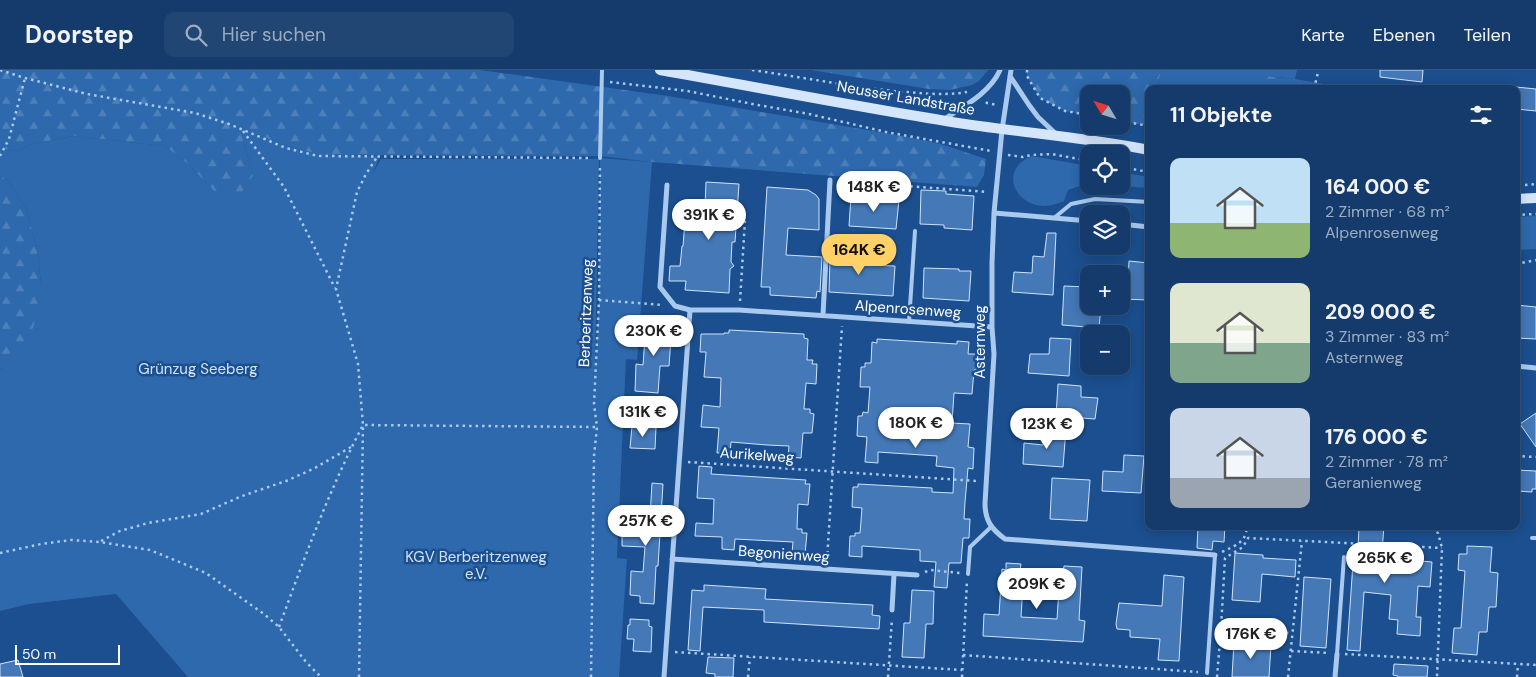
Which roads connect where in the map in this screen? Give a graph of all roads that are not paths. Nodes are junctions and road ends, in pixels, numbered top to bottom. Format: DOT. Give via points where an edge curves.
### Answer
graph roads {
  1 [pos="602,70"];
  2 [pos="660,70"];
  3 [pos="1000,70"];
  4 [pos="1010,73"];
  5 [pos="942,120"];
  6 [pos="1002,130"];
  7 [pos="1060,137"];
  8 [pos="1145,149"];
  9 [pos="600,158"];
  10 [pos="830,180"];
  11 [pos="667,185"];
  12 [pos="1536,198"];
  13 [pos="1520,199"];
  14 [pos="1145,202"];
  15 [pos="994,213"];
  16 [pos="1054,218"];
  17 [pos="1080,220"];
  18 [pos="1130,225"];
  19 [pos="1145,227"];
  20 [pos="915,231"];
  21 [pos="690,310"];
  22 [pos="823,315"];
  23 [pos="909,322"];
  24 [pos="992,327"];
  25 [pos="1520,366"];
  26 [pos="1536,368"];
  27 [pos="991,527"];
  28 [pos="1215,555"];
  29 [pos="1344,556"];
  30 [pos="672,558"];
  31 [pos="894,574"];
  32 [pos="968,574"];
  33 [pos="917,575"];
  34 [pos="892,610"];
  35 [pos="1337,654"];
  36 [pos="1207,673"];
  37 [pos="664,677"];
  38 [pos="1335,677"];
  1 -- 9 [label="lane"];
  2 -- 5 [label="main road, Neusser Landstraße"];
  3 -- 5 [label="street" via="981,95"];
  4 -- 6 [label="street, Asternweg"];
  4 -- 7 [label="street" via="1038,117"];
  5 -- 6 [label="main road, Neusser Landstraße"];
  6 -- 7 [label="main road, Neusser Landstraße"];
  6 -- 15 [label="street, Asternweg"];
  7 -- 8 [label="main road, Neusser Landstraße"];
  10 -- 22 [label="street"];
  11 -- 21 [label="street, Alpenrosenweg" via="660,288 675,306"];
  12 -- 13 [label="main road"];
  14 -- 16 [label="lane" via="1095,199 1071,204"];
  15 -- 16 [label="street"];
  15 -- 24 [label="street, Asternweg"];
  16 -- 17 [label="street"];
  18 -- 19 [label="street"];
  20 -- 23 [label="lane"];
  21 -- 22 [label="street, Alpenrosenweg"];
  21 -- 30 [label="street"];
  22 -- 23 [label="street, Alpenrosenweg"];
  23 -- 24 [label="street, Alpenrosenweg"];
  24 -- 27 [label="street, Asternweg" via="994,354 985,513"];
  25 -- 26 [label="street"];
  27 -- 28 [label="street" via="1005,539"];
  27 -- 32 [label="lane" via="970,547"];
  28 -- 36 [label="lane"];
  29 -- 35 [label="lane"];
  30 -- 31 [label="street, Begonienweg"];
  30 -- 37 [label="street"];
  31 -- 33 [label="street, Begonienweg"];
  31 -- 34 [label="street"];
  35 -- 38 [label="street"];
}
